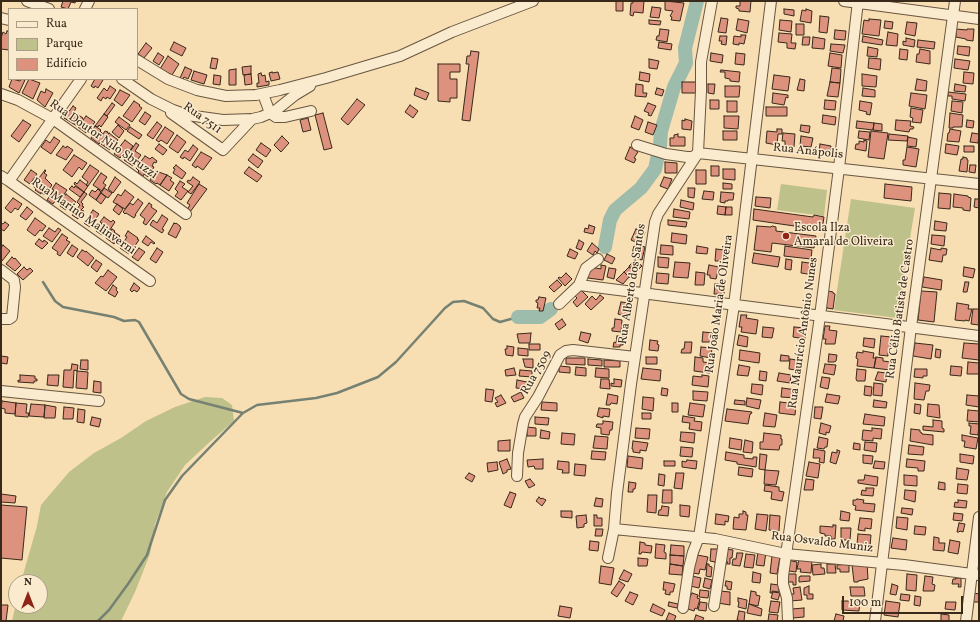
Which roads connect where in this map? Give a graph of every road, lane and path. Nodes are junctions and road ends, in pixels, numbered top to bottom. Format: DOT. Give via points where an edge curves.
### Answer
graph roads {
  1 [pos="27,1"];
  2 [pos="533,1"];
  3 [pos="712,1"];
  4 [pos="770,1"];
  5 [pos="844,1"];
  6 [pos="954,1"];
  7 [pos="858,2"];
  8 [pos="46,8"];
  9 [pos="952,16"];
  10 [pos="979,19"];
  11 [pos="138,61"];
  12 [pos="326,78"];
  13 [pos="80,80"];
  14 [pos="123,80"];
  15 [pos="1,94"];
  16 [pos="263,94"];
  17 [pos="151,99"];
  18 [pos="311,111"];
  19 [pos="270,113"];
  20 [pos="52,119"];
  21 [pos="252,119"];
  22 [pos="637,145"];
  23 [pos="698,153"];
  24 [pos="752,159"];
  25 [pos="839,168"];
  26 [pos="5,178"];
  27 [pos="931,179"];
  28 [pos="979,184"];
  29 [pos="186,214"];
  30 [pos="598,258"];
  31 [pos="1,270"];
  32 [pos="150,281"];
  33 [pos="579,285"];
  34 [pos="645,293"];
  35 [pos="559,304"];
  36 [pos="734,305"];
  37 [pos="820,316"];
  38 [pos="6,319"];
  39 [pos="911,327"];
  40 [pos="979,336"];
  41 [pos="635,357"];
  42 [pos="1,391"];
  43 [pos="99,401"];
  44 [pos="517,476"];
  45 [pos="979,517"];
  46 [pos="614,529"];
  47 [pos="699,537"];
  48 [pos="724,541"];
  49 [pos="786,554"];
  50 [pos="608,558"];
  51 [pos="882,563"];
  52 [pos="975,574"];
  53 [pos="714,606"];
  54 [pos="683,608"];
  55 [pos="788,621"];
  56 [pos="874,621"];
  57 [pos="966,621"];
  1 -- 8 [label="street"];
  2 -- 12 [label="street" via="458,29 400,56"];
  3 -- 23 [label="street" via="701,62"];
  4 -- 24 [label="street, Rua João Maria de Oliveira"];
  5 -- 7 [label="street"];
  6 -- 9 [label="street, Rua Célio Batista de Castro"];
  7 -- 9 [label="street"];
  7 -- 25 [label="street, Rua Maurício Antônio Nunes"];
  9 -- 10 [label="street"];
  9 -- 27 [label="street, Rua Célio Batista de Castro"];
  11 -- 16 [label="street" via="168,79 197,90 226,96"];
  12 -- 16 [label="street"];
  12 -- 19 [label="street" via="301,90"];
  13 -- 20 [label="street"];
  14 -- 17 [label="street"];
  15 -- 20 [label="street, Rua Doutor Nilo Sbruzzi" via="18,100"];
  16 -- 19 [label="street"];
  17 -- 21 [label="street" via="187,115 223,120"];
  17 -- 21 [label="street, Rua 7511" via="223,150"];
  18 -- 19 [label="street" via="281,118"];
  19 -- 21 [label="street"];
  20 -- 26 [label="street"];
  20 -- 29 [label="street, Rua Doutor Nilo Sbruzzi"];
  22 -- 23 [label="street, Rua Anápolis" via="687,157 693,157"];
  23 -- 24 [label="street, Rua Anápolis"];
  23 -- 34 [label="street, Rua Alberto dos Santos" via="658,214"];
  24 -- 25 [label="street, Rua Anápolis"];
  24 -- 36 [label="street, Rua João Maria de Oliveira"];
  25 -- 27 [label="street, Rua Anápolis"];
  25 -- 37 [label="street, Rua Maurício Antônio Nunes"];
  26 -- 32 [label="street, Rua Marino Malinverni"];
  27 -- 28 [label="street, Rua Anápolis"];
  27 -- 39 [label="street, Rua Célio Batista de Castro"];
  30 -- 33 [label="street" via="586,268"];
  31 -- 38 [label="street" via="15,283 13,315"];
  33 -- 34 [label="street"];
  33 -- 35 [label="street"];
  34 -- 36 [label="street"];
  34 -- 41 [label="street, Rua Alberto dos Santos"];
  36 -- 37 [label="street"];
  36 -- 47 [label="street, Rua João Maria de Oliveira"];
  37 -- 39 [label="street"];
  37 -- 49 [label="street, Rua Maurício Antônio Nunes"];
  39 -- 40 [label="street"];
  39 -- 51 [label="street, Rua Célio Batista de Castro"];
  41 -- 44 [label="street, Rua 7509" via="573,350 560,355 525,417 518,453"];
  41 -- 46 [label="street, Rua Alberto dos Santos"];
  42 -- 43 [label="street"];
  45 -- 52 [label="street"];
  46 -- 47 [label="street, Rua Osvaldo Muniz"];
  46 -- 50 [label="street, Rua Alberto dos Santos"];
  47 -- 48 [label="street, Rua Osvaldo Muniz"];
  47 -- 54 [label="street, Rua João Maria de Oliveira" via="689,568"];
  48 -- 49 [label="street, Rua Osvaldo Muniz"];
  48 -- 53 [label="street"];
  49 -- 51 [label="street, Rua Osvaldo Muniz"];
  49 -- 55 [label="street, Rua Maurício Antônio Nunes" via="783,576"];
  51 -- 52 [label="street, Rua Osvaldo Muniz"];
  51 -- 56 [label="street, Rua Célio Batista de Castro"];
  52 -- 57 [label="street"];
}
